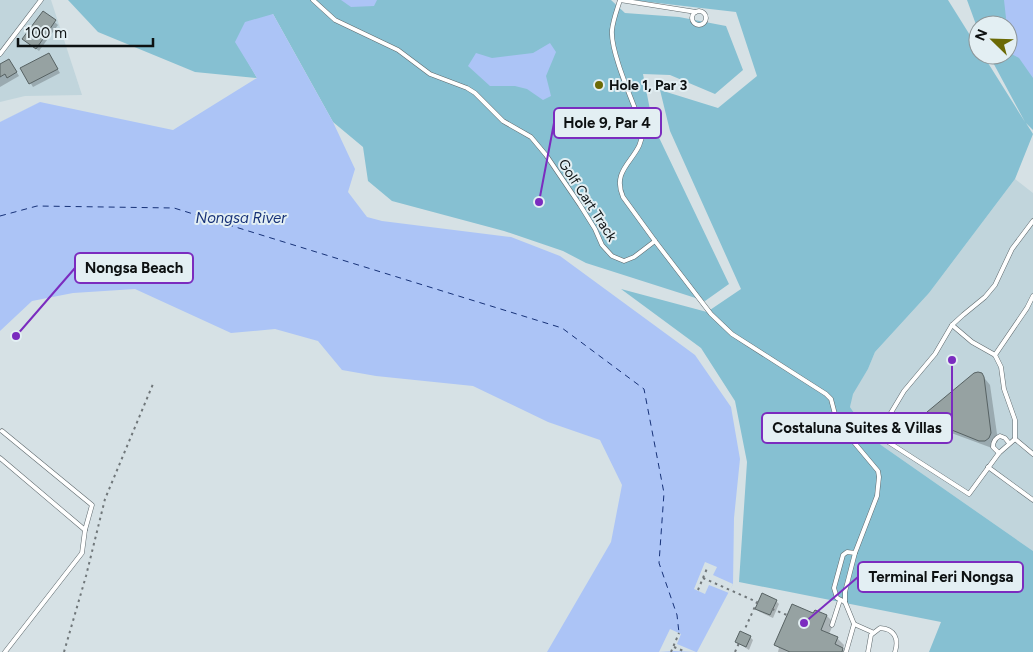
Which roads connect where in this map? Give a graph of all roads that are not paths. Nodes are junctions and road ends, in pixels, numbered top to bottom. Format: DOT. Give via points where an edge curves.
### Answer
graph roads {
  1 [pos="41,0"];
  2 [pos="313,0"];
  3 [pos="620,0"];
  4 [pos="696,12"];
  5 [pos="0,54"];
  6 [pos="1033,221"];
  7 [pos="655,241"];
  8 [pos="1033,296"];
  9 [pos="952,325"];
  10 [pos="995,355"];
  11 [pos="2,431"];
  12 [pos="1015,439"];
  13 [pos="1009,443"];
  14 [pos="999,454"];
  15 [pos="1033,454"];
  16 [pos="0,458"];
  17 [pos="988,467"];
  18 [pos="1033,500"];
  19 [pos="85,530"];
  20 [pos="855,553"];
  21 [pos="840,600"];
  22 [pos="845,602"];
  23 [pos="854,624"];
  24 [pos="832,625"];
  25 [pos="872,632"];
  26 [pos="5,652"];
  27 [pos="846,652"];
  28 [pos="868,652"];
  29 [pos="895,652"];
  1 -- 5 [label="lane"];
  2 -- 7 [label="lane, Golf Cart Track" via="335,20 398,50 438,78 475,93 503,121 531,137 612,256 628,260"];
  3 -- 4 [label="lane"];
  3 -- 7 [label="lane" via="612,40 643,134 638,149 622,172 620,191"];
  6 -- 9 [label="lane" via="1012,249 986,298"];
  7 -- 20 [label="lane" via="710,314 732,334 831,399 836,422 878,471 877,496"];
  8 -- 10 [label="lane"];
  9 -- 10 [label="lane"];
  9 -- 17 [label="lane" via="935,354 904,391 880,431 882,438 969,494"];
  10 -- 12 [label="lane" via="1015,420"];
  11 -- 19 [label="lane" via="92,505"];
  12 -- 13 [label="lane"];
  12 -- 15 [label="lane"];
  13 -- 14 [label="lane"];
  13 -- 14 [label="lane" via="1000,436 996,438 993,447"];
  14 -- 17 [label="lane"];
  16 -- 19 [label="lane"];
  17 -- 18 [label="lane"];
  19 -- 26 [label="lane" via="82,553"];
  20 -- 21 [label="lane" via="846,553 842,558 834,588"];
  20 -- 22 [label="lane"];
  21 -- 22 [label="lane"];
  21 -- 24 [label="lane"];
  22 -- 23 [label="lane"];
  23 -- 25 [label="lane"];
  23 -- 27 [label="lane"];
  25 -- 28 [label="lane"];
  25 -- 29 [label="lane" via="880,628 892,633 897,640"];
}
